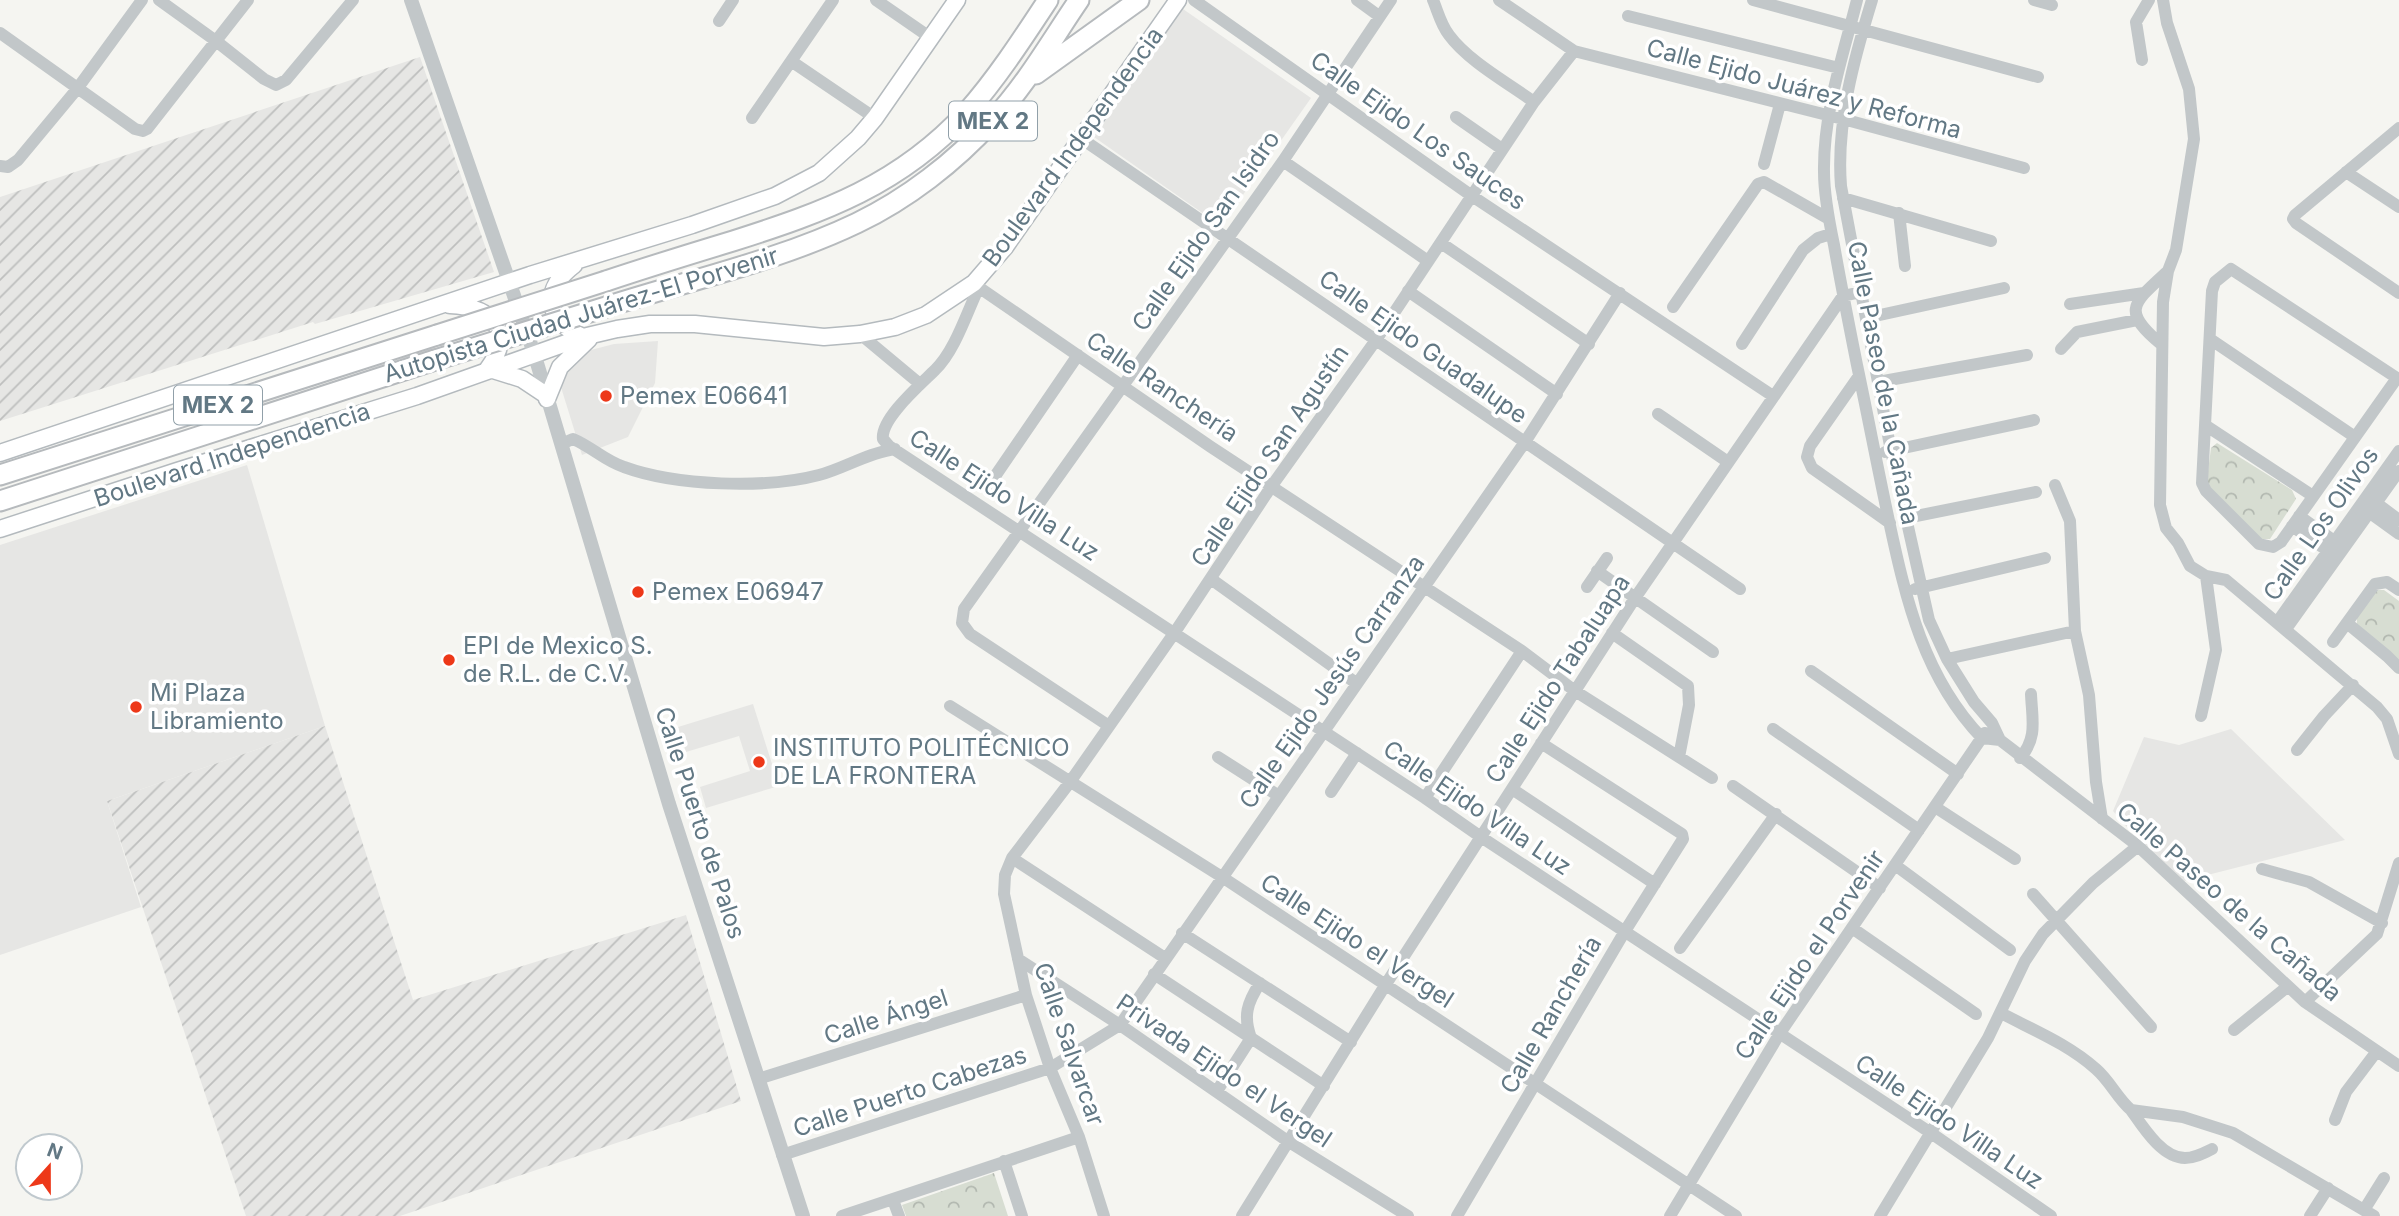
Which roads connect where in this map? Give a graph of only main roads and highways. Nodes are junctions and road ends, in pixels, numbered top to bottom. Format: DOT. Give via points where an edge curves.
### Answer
graph roads {
  1 [pos="957,0"];
  2 [pos="1048,0"];
  3 [pos="1079,0"];
  4 [pos="1139,0"];
  5 [pos="1178,0"];
  6 [pos="1023,83"];
  7 [pos="581,260"];
  8 [pos="441,304"];
  9 [pos="590,335"];
  10 [pos="489,369"];
  11 [pos="0,453"];
  12 [pos="0,475"];
  13 [pos="0,501"];
  14 [pos="0,529"];
  1 -- 7 [label="main road, MEX 2" via="875,118 819,173 775,196"];
  2 -- 12 [label="highway, MEX 2, bridge" via="967,111 927,149 844,202"];
  3 -- 6 [label="highway, Autopista Ciudad Juárez-El Porvenir / MEX 2"];
  4 -- 6 [label="highway"];
  5 -- 9 [label="main road, Boulevard Independencia / MEX 2" via="976,285 926,315 895,327 824,337 669,324"];
  6 -- 13 [label="highway, Autopista Ciudad Juárez-El Porvenir / MEX 2, bridge" via="960,153 876,212 834,233"];
  7 -- 8 [label="main road, MEX 2"];
  7 -- 9 [label="main road" via="557,279 552,304 565,327"];
  8 -- 10 [label="main road" via="474,308 492,318 500,348"];
  8 -- 11 [label="main road, MEX 2"];
  9 -- 10 [label="main road, Boulevard Independencia / MEX 2"];
  9 -- 10 [label="main road" via="560,367 546,397 522,379"];
  10 -- 14 [label="main road, Boulevard Independencia / MEX 2"];
}
